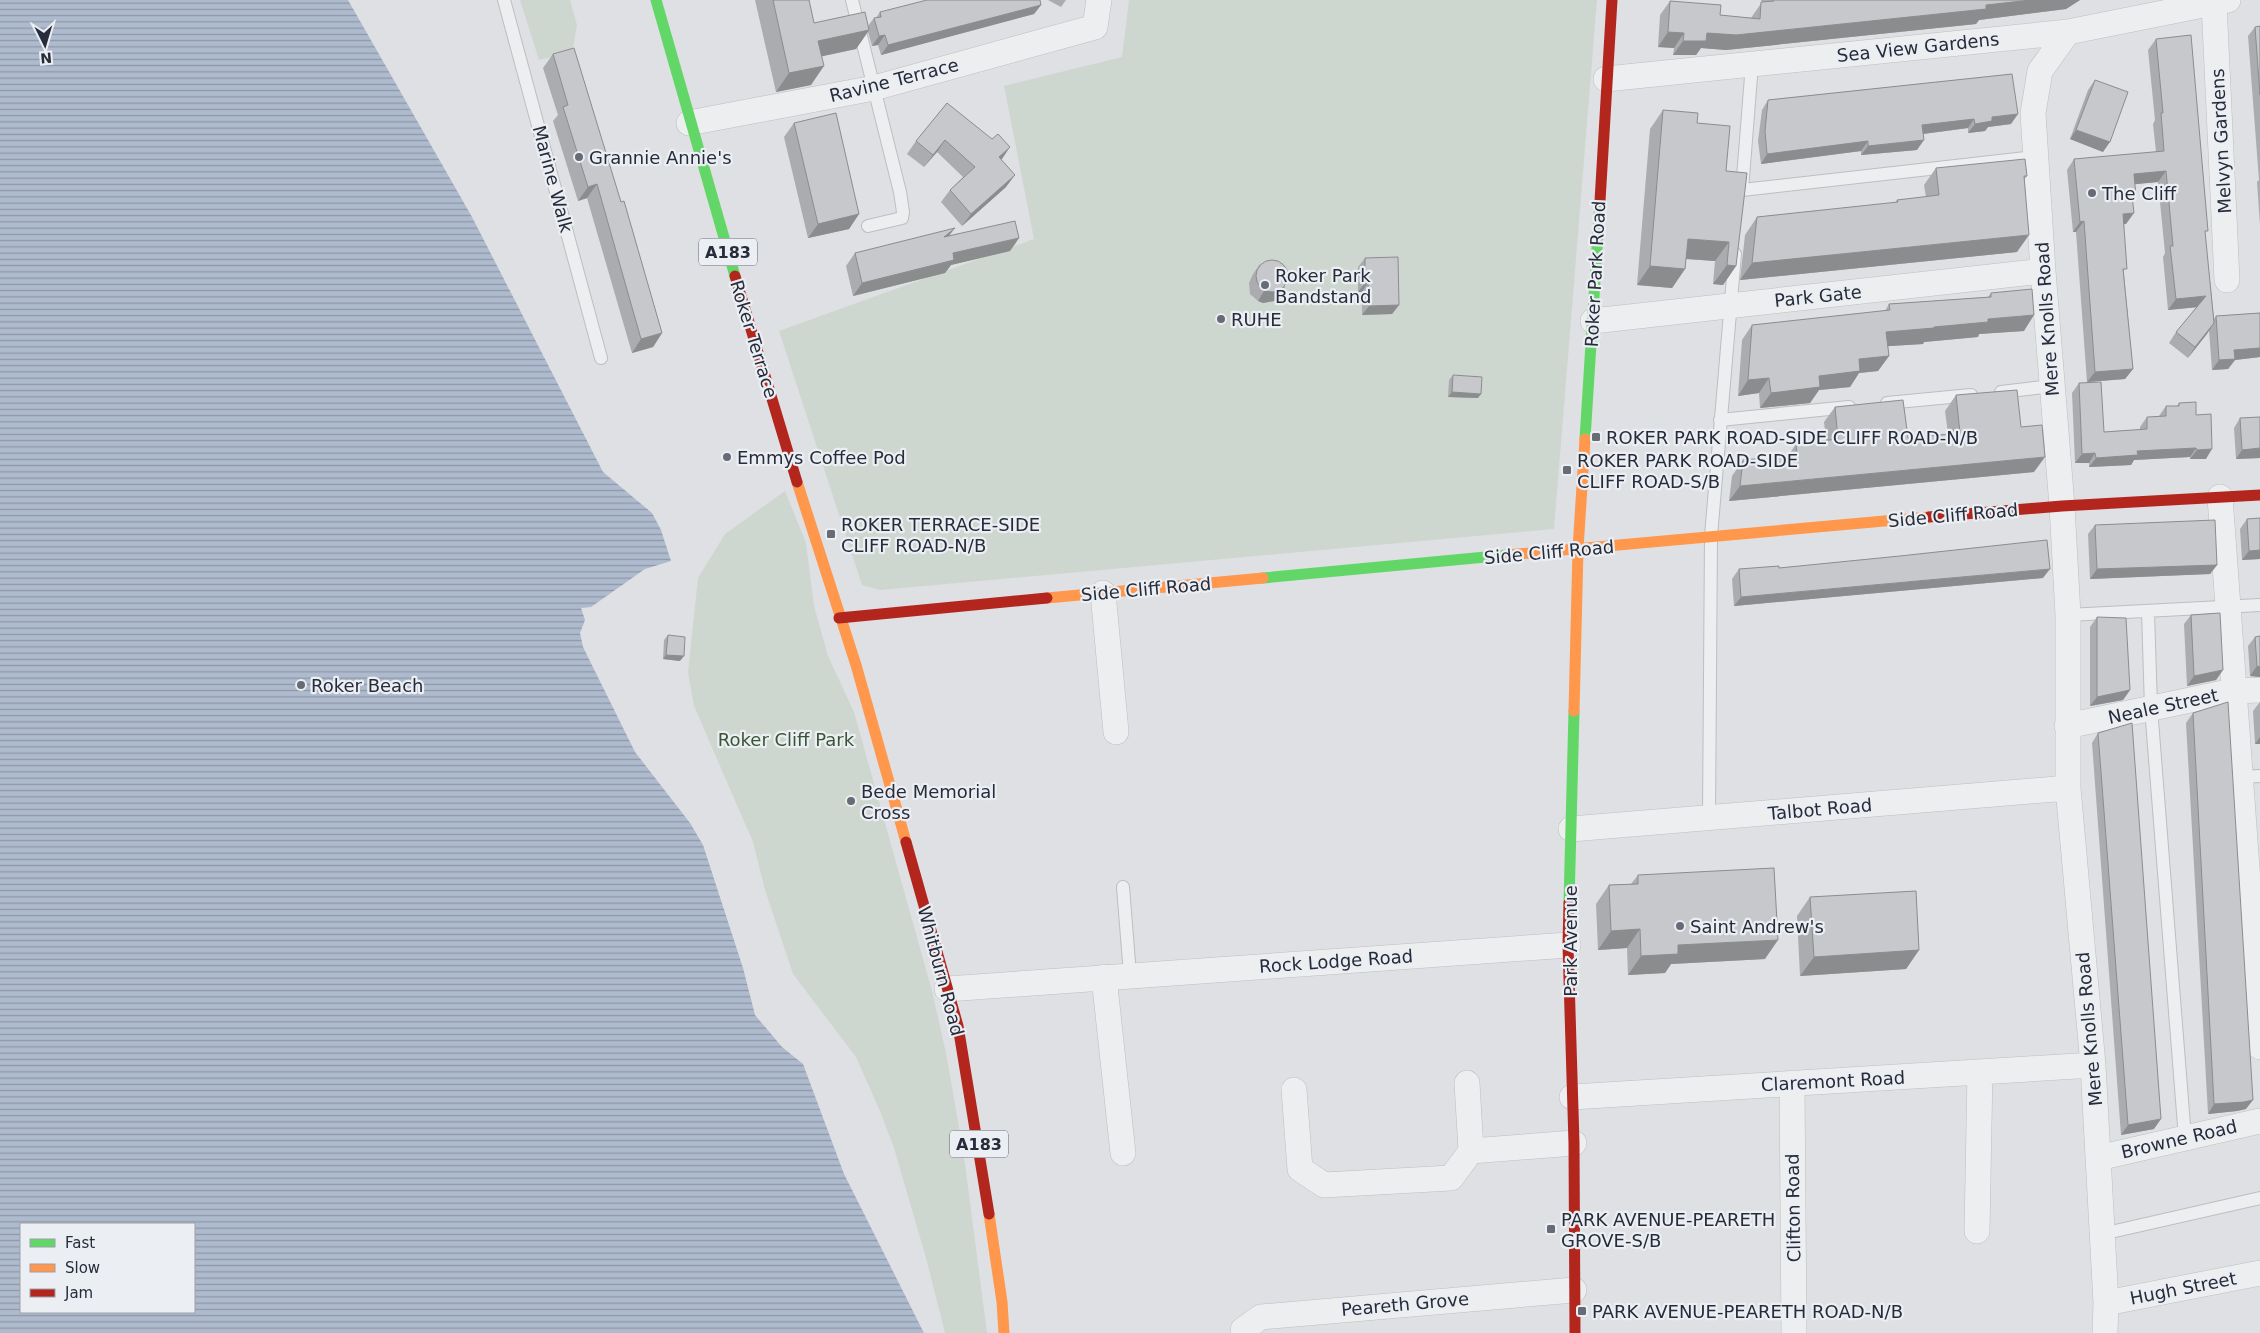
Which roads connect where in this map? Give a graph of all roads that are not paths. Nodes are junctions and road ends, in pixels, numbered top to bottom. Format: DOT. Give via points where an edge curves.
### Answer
graph roads {
  1 [pos="504,0"];
  2 [pos="656,0"];
  3 [pos="852,0"];
  4 [pos="1099,0"];
  5 [pos="1612,0"];
  6 [pos="2221,1"];
  7 [pos="2150,7"];
  8 [pos="2068,32"];
  9 [pos="1752,64"];
  10 [pos="1606,79"];
  11 [pos="874,88"];
  12 [pos="689,123"];
  13 [pos="2035,157"];
  14 [pos="868,226"];
  15 [pos="1737,238"];
  16 [pos="2043,271"];
  17 [pos="2227,280"];
  18 [pos="1729,305"];
  19 [pos="1593,321"];
  20 [pos="601,358"];
  21 [pos="2052,386"];
  22 [pos="1720,420"];
  23 [pos="2260,495"];
  24 [pos="2220,497"];
  25 [pos="2062,506"];
  26 [pos="1712,536"];
  27 [pos="1578,549"];
  28 [pos="1103,594"];
  29 [pos="2260,605"];
  30 [pos="2228,606"];
  31 [pos="2148,611"];
  32 [pos="2068,615"];
  33 [pos="839,618"];
  34 [pos="2260,690"];
  35 [pos="2234,691"];
  36 [pos="2151,708"];
  37 [pos="2067,726"];
  38 [pos="1116,732"];
  39 [pos="2250,777"];
  40 [pos="2068,788"];
  41 [pos="1709,818"];
  42 [pos="1571,829"];
  43 [pos="1123,887"];
  44 [pos="2254,892"];
  45 [pos="1568,945"];
  46 [pos="1130,976"];
  47 [pos="1104,977"];
  48 [pos="947,989"];
  49 [pos="2260,1047"];
  50 [pos="2093,1065"];
  51 [pos="1980,1072"];
  52 [pos="1467,1083"];
  53 [pos="1792,1083"];
  54 [pos="1294,1090"];
  55 [pos="1572,1097"];
  56 [pos="2260,1121"];
  57 [pos="2184,1138"];
  58 [pos="1574,1143"];
  59 [pos="1472,1152"];
  60 [pos="1123,1153"];
  61 [pos="2098,1158"];
  62 [pos="2260,1198"];
  63 [pos="1977,1231"];
  64 [pos="2102,1234"];
  65 [pos="2260,1273"];
  66 [pos="1574,1290"];
  67 [pos="2106,1303"];
  68 [pos="1004,1333"];
  69 [pos="1243,1333"];
  70 [pos="1575,1333"];
  71 [pos="1794,1333"];
  72 [pos="2105,1333"];
  1 -- 20 [label="lane, Marine Walk"];
  2 -- 12 [label="street, Roker Terrace / A183"];
  3 -- 11 [label="lane"];
  4 -- 11 [label="street, Ravine Terrace" via="1096,27"];
  5 -- 10 [label="street, Roker Park Road"];
  6 -- 7 [label="street, Sea View Gardens"];
  6 -- 17 [label="street, Melvyn Gardens"];
  7 -- 8 [label="street, Sea View Gardens"];
  8 -- 9 [label="street, Sea View Gardens"];
  8 -- 13 [label="street, Mere Knolls Road" via="2040,71 2032,113"];
  9 -- 10 [label="street, Sea View Gardens"];
  9 -- 13 [label="lane" via="1742,195"];
  10 -- 19 [label="street, Roker Park Road"];
  11 -- 12 [label="street, Ravine Terrace"];
  11 -- 14 [label="lane" via="903,212 902,218"];
  12 -- 33 [label="street, Roker Terrace / A183"];
  13 -- 16 [label="street, Mere Knolls Road"];
  15 -- 18 [label="lane"];
  16 -- 18 [label="street, Park Gate"];
  16 -- 21 [label="street, Mere Knolls Road"];
  18 -- 19 [label="street, Park Gate"];
  18 -- 22 [label="lane"];
  19 -- 27 [label="street, Roker Park Road"];
  21 -- 22 [label="lane"];
  21 -- 25 [label="street, Mere Knolls Road"];
  22 -- 26 [label="lane"];
  23 -- 24 [label="street, Side Cliff Road"];
  24 -- 25 [label="street, Side Cliff Road"];
  24 -- 30 [label="street"];
  25 -- 26 [label="street, Side Cliff Road"];
  25 -- 32 [label="street, Mere Knolls Road"];
  26 -- 27 [label="street, Side Cliff Road"];
  26 -- 41 [label="lane"];
  27 -- 28 [label="street, Side Cliff Road"];
  27 -- 42 [label="street, Park Avenue"];
  28 -- 33 [label="street, Side Cliff Road"];
  28 -- 38 [label="street"];
  29 -- 30 [label="lane"];
  30 -- 31 [label="lane"];
  30 -- 35 [label="street"];
  31 -- 32 [label="lane"];
  31 -- 36 [label="lane"];
  32 -- 37 [label="street, Mere Knolls Road"];
  33 -- 48 [label="street, Whitburn Road / A183" via="856,665"];
  34 -- 35 [label="street, Neale Street"];
  35 -- 36 [label="street, Neale Street"];
  35 -- 39 [label="street"];
  36 -- 37 [label="street, Neale Street"];
  36 -- 57 [label="lane"];
  37 -- 40 [label="street, Mere Knolls Road"];
  39 -- 44 [label="street"];
  40 -- 41 [label="street, Talbot Road"];
  40 -- 50 [label="street, Mere Knolls Road"];
  41 -- 42 [label="street, Talbot Road"];
  42 -- 45 [label="street, Park Avenue"];
  43 -- 46 [label="lane"];
  44 -- 49 [label="street"];
  45 -- 46 [label="street, Rock Lodge Road"];
  45 -- 55 [label="street, Park Avenue"];
  46 -- 47 [label="street, Rock Lodge Road"];
  47 -- 48 [label="street, Rock Lodge Road"];
  47 -- 60 [label="street"];
  48 -- 68 [label="street, Whitburn Road / A183" via="958,1026 973,1108"];
  50 -- 51 [label="street, Claremont Road"];
  50 -- 61 [label="street, Mere Knolls Road"];
  51 -- 53 [label="street, Claremont Road"];
  51 -- 63 [label="street"];
  52 -- 59 [label="street"];
  53 -- 55 [label="street, Claremont Road"];
  53 -- 71 [label="street, Clifton Road"];
  54 -- 59 [label="street" via="1300,1169 1324,1185 1451,1178"];
  55 -- 58 [label="street, Park Avenue"];
  56 -- 57 [label="street, Browne Road"];
  57 -- 61 [label="street, Browne Road"];
  58 -- 59 [label="street"];
  58 -- 66 [label="street, Park Avenue"];
  61 -- 64 [label="street, Mere Knolls Road"];
  62 -- 64 [label="lane"];
  64 -- 67 [label="street, Mere Knolls Road"];
  65 -- 67 [label="street, Hugh Street"];
  66 -- 69 [label="street, Peareth Grove" via="1261,1317"];
  66 -- 70 [label="street, Park Avenue"];
  67 -- 72 [label="street, Mere Knolls Road"];
}
